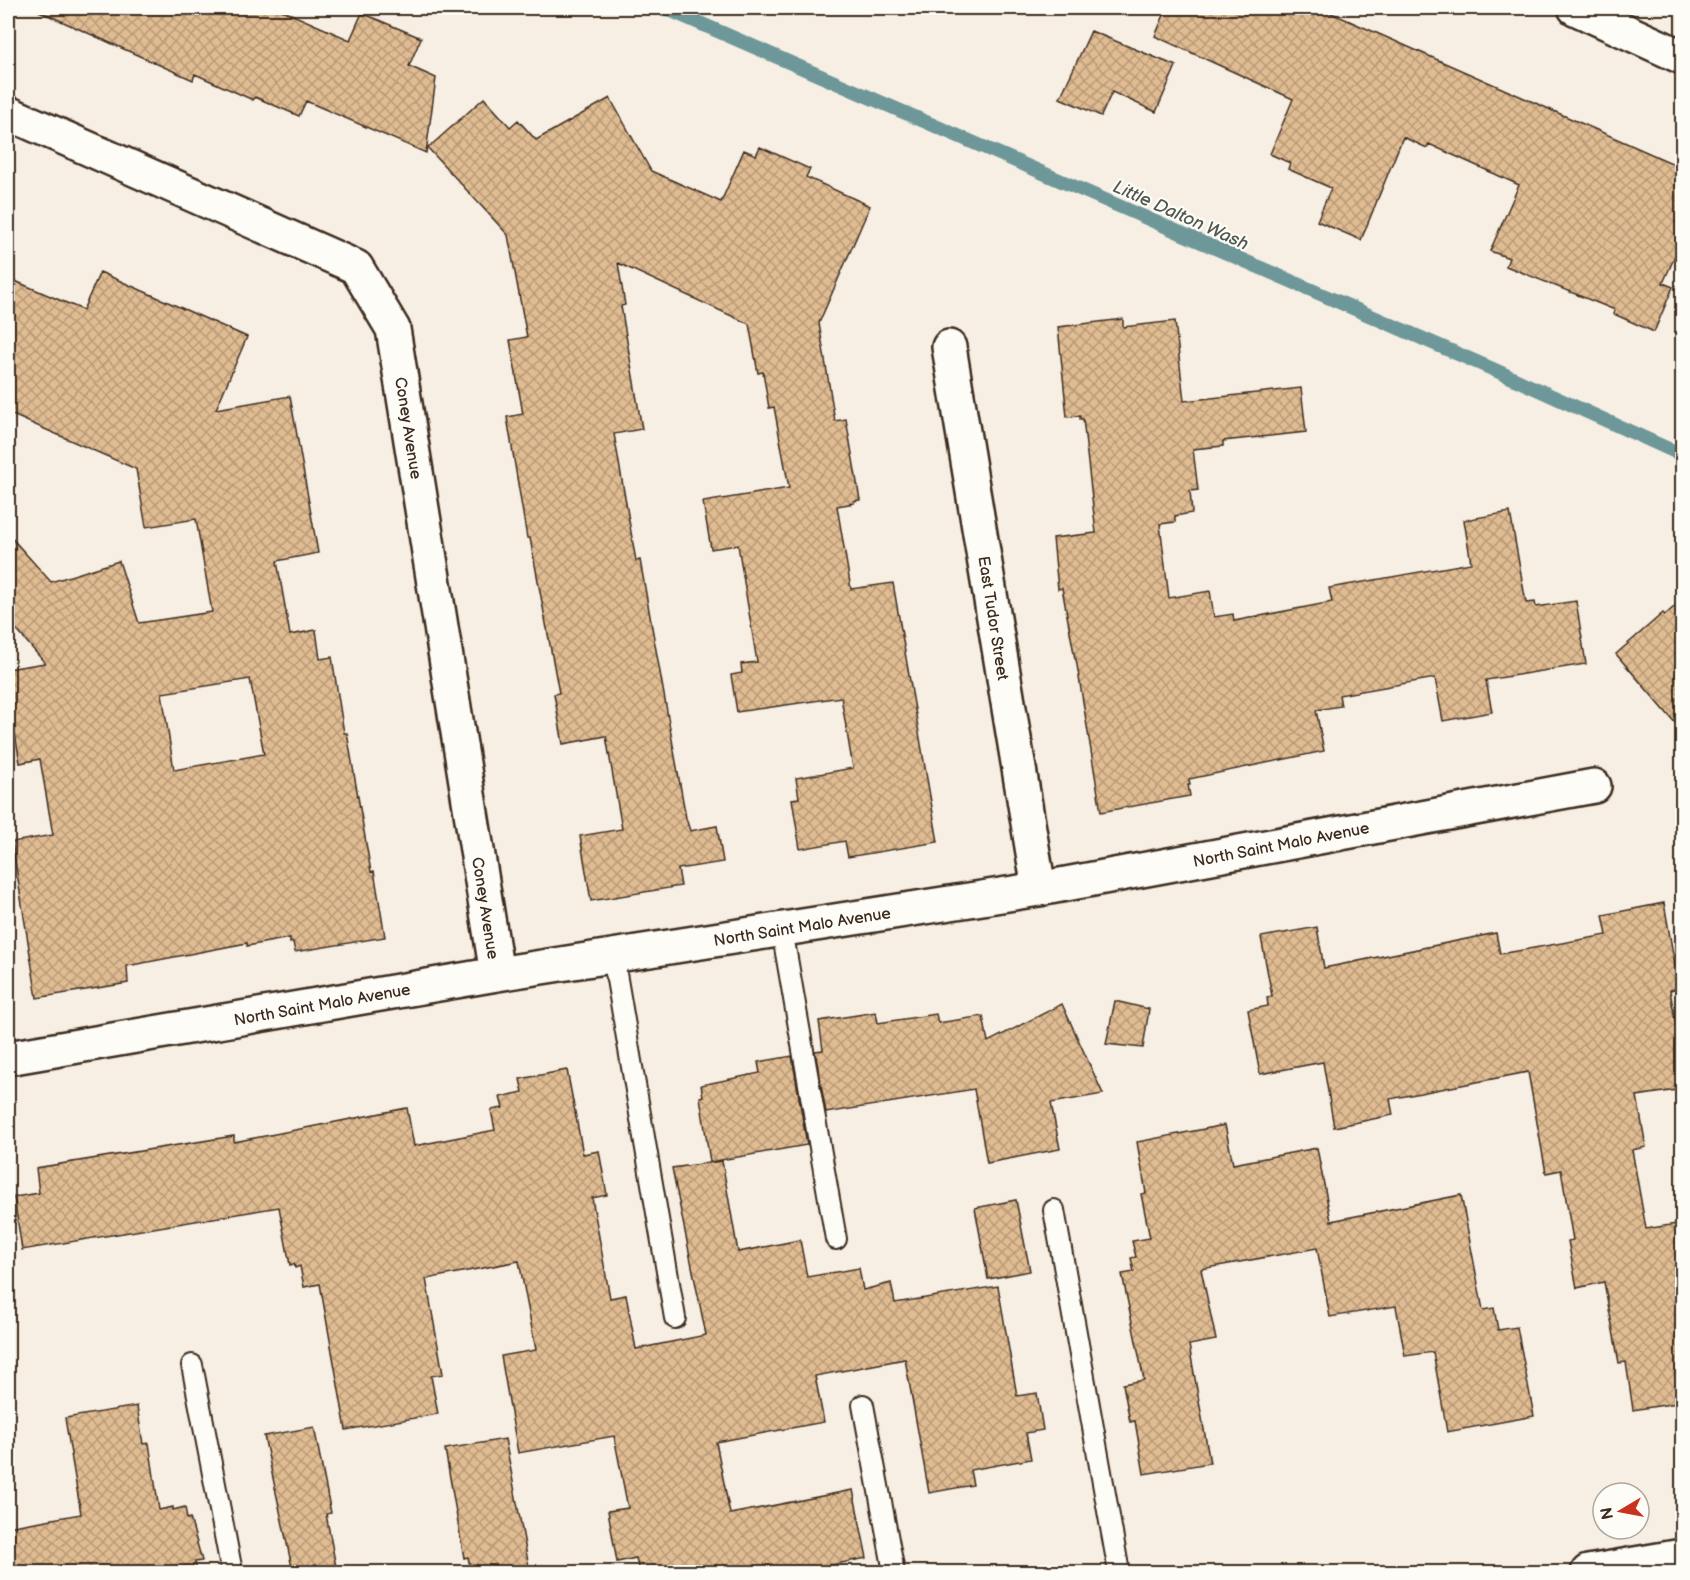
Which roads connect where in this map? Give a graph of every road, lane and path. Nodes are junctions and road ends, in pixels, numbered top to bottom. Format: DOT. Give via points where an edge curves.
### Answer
graph roads {
  1 [pos="1575,8"];
  2 [pos="1683,57"];
  3 [pos="8,113"];
  4 [pos="949,347"];
  5 [pos="1594,786"];
  6 [pos="1039,889"];
  7 [pos="782,930"];
  8 [pos="613,956"];
  9 [pos="497,974"];
  10 [pos="8,1058"];
  11 [pos="1054,1210"];
  12 [pos="836,1239"];
  13 [pos="675,1318"];
  14 [pos="192,1365"];
  15 [pos="863,1405"];
  16 [pos="1683,1556"];
  17 [pos="232,1572"];
  18 [pos="894,1572"];
  19 [pos="1119,1572"];
  20 [pos="1588,1572"];
  1 -- 2 [label="street"];
  3 -- 9 [label="street, Coney Avenue" via="356,267 393,329"];
  4 -- 6 [label="street, East Tudor Street"];
  5 -- 6 [label="street, North Saint Malo Avenue"];
  6 -- 7 [label="street, North Saint Malo Avenue"];
  7 -- 8 [label="street, North Saint Malo Avenue"];
  7 -- 12 [label="lane"];
  8 -- 9 [label="street, North Saint Malo Avenue"];
  8 -- 13 [label="lane"];
  9 -- 10 [label="street, North Saint Malo Avenue"];
  11 -- 19 [label="lane"];
  14 -- 17 [label="lane"];
  15 -- 18 [label="lane"];
  16 -- 20 [label="street"];
}
